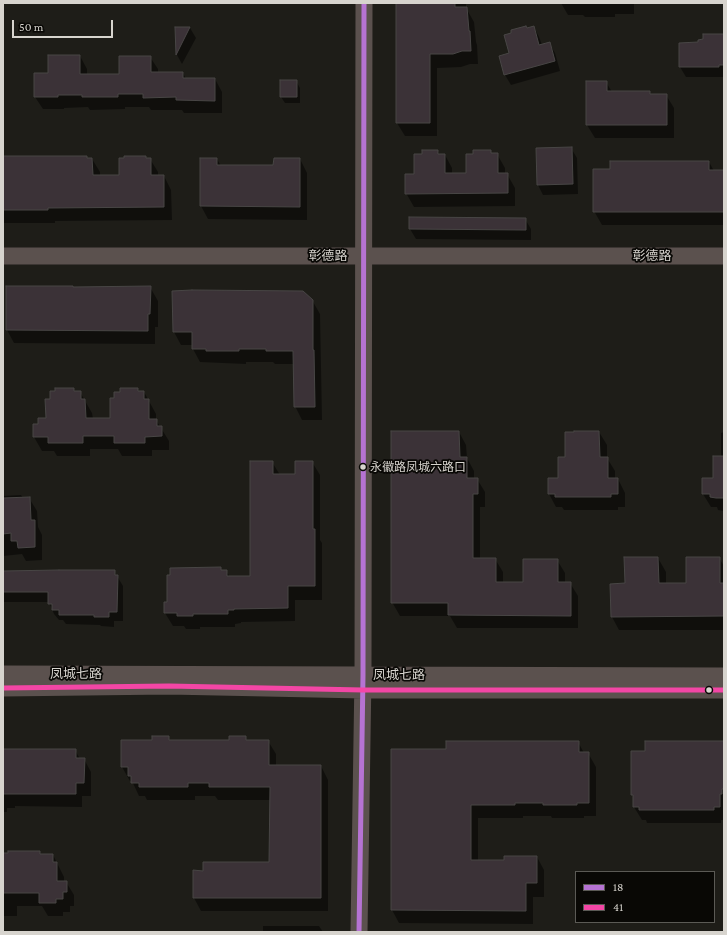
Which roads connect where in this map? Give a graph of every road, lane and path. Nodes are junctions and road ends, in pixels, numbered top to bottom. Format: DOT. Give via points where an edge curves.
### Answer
graph roads {
  1 [pos="364,3"];
  2 [pos="3,256"];
  3 [pos="364,256"];
  4 [pos="724,256"];
  5 [pos="3,674"];
  6 [pos="724,676"];
  7 [pos="363,683"];
  8 [pos="3,688"];
  9 [pos="724,690"];
  10 [pos="359,932"];
  1 -- 3 [label="street"];
  2 -- 3 [label="street, 彰德路"];
  3 -- 4 [label="street, 彰德路"];
  3 -- 7 [label="street"];
  5 -- 7 [label="street, 凤城七路"];
  6 -- 7 [label="street, 凤城七路"];
  7 -- 8 [label="street, 凤城七路"];
  7 -- 9 [label="street, 凤城七路"];
  7 -- 10 [label="street"];
}
